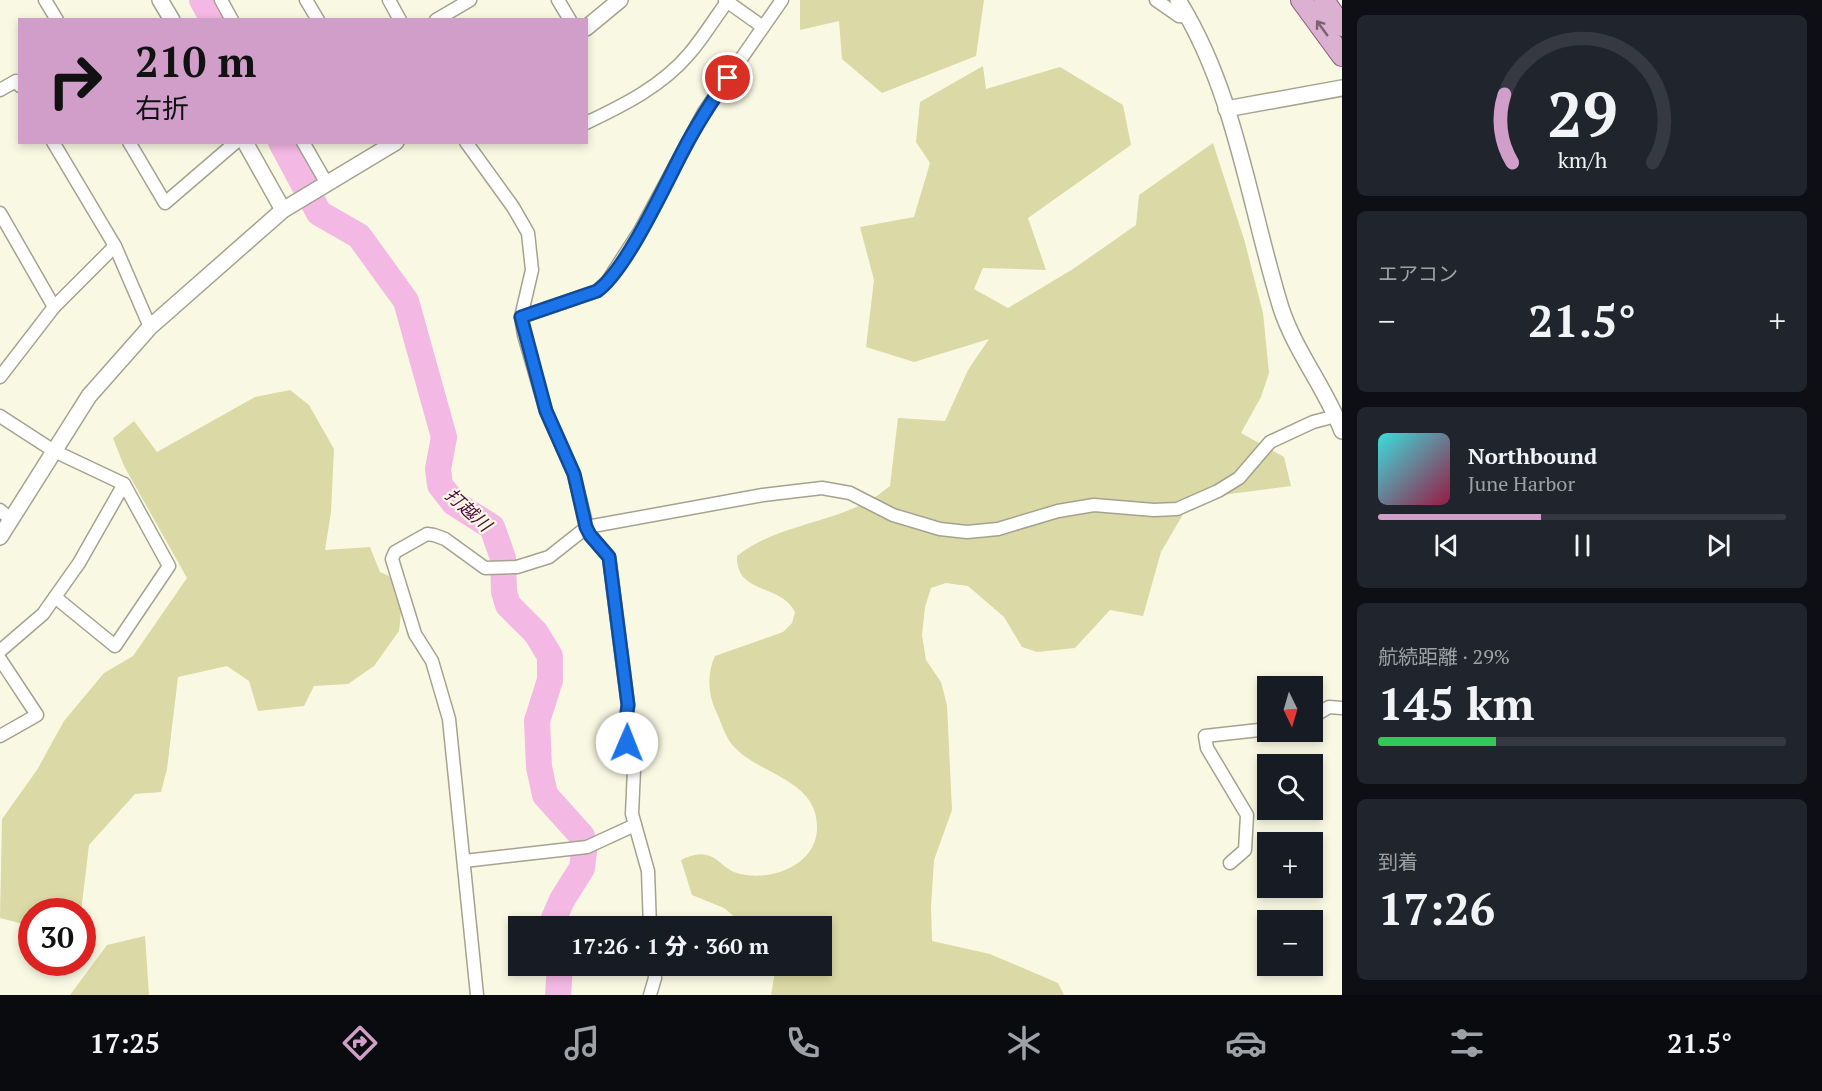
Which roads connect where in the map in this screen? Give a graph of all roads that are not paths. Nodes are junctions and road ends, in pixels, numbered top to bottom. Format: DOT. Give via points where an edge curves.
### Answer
graph roads {
  1 [pos="45,0"];
  2 [pos="160,0"];
  3 [pos="220,0"];
  4 [pos="306,0"];
  5 [pos="389,0"];
  6 [pos="470,0"];
  7 [pos="558,0"];
  8 [pos="620,0"];
  9 [pos="782,0"];
  10 [pos="1156,0"];
  11 [pos="1178,0"];
  12 [pos="1302,0"];
  13 [pos="1324,0"];
  14 [pos="726,1"];
  15 [pos="1188,17"];
  16 [pos="56,18"];
  17 [pos="171,18"];
  18 [pos="231,18"];
  19 [pos="317,18"];
  20 [pos="399,18"];
  21 [pos="439,18"];
  22 [pos="569,18"];
  23 [pos="1342,25"];
  24 [pos="588,26"];
  25 [pos="763,27"];
  26 [pos="1342,56"];
  27 [pos="18,84"];
  28 [pos="1342,88"];
  29 [pos="0,90"];
  30 [pos="1226,109"];
  31 [pos="588,122"];
  32 [pos="54,144"];
  33 [pos="130,144"];
  34 [pos="234,144"];
  35 [pos="246,144"];
  36 [pos="304,144"];
  37 [pos="393,144"];
  38 [pos="467,144"];
  39 [pos="323,186"];
  40 [pos="288,207"];
  41 [pos="0,213"];
  42 [pos="115,246"];
  43 [pos="54,307"];
  44 [pos="521,317"];
  45 [pos="150,327"];
  46 [pos="2,368"];
  47 [pos="0,416"];
  48 [pos="1336,416"];
  49 [pos="1342,431"];
  50 [pos="54,452"];
  51 [pos="124,484"];
  52 [pos="5,514"];
  53 [pos="586,527"];
  54 [pos="0,537"];
  55 [pos="55,597"];
  56 [pos="0,651"];
  57 [pos="0,659"];
  58 [pos="1342,708"];
  59 [pos="1323,711"];
  60 [pos="1257,730"];
  61 [pos="0,736"];
  62 [pos="635,825"];
  63 [pos="464,861"];
  64 [pos="1230,863"];
  65 [pos="650,916"];
  66 [pos="655,976"];
  67 [pos="477,995"];
  68 [pos="651,995"];
  1 -- 16 [label="street"];
  2 -- 17 [label="street"];
  3 -- 18 [label="street"];
  4 -- 19 [label="street"];
  5 -- 20 [label="street"];
  6 -- 21 [label="street"];
  7 -- 22 [label="street"];
  8 -- 24 [label="street"];
  9 -- 25 [label="street"];
  10 -- 15 [label="street" via="1179,16"];
  11 -- 15 [label="street"];
  26 -- 12 [label="main road, one-way"];
  13 -- 23 [label="main road"];
  14 -- 25 [label="street"];
  14 -- 31 [label="street" via="689,54 662,80 627,104"];
  15 -- 30 [label="street"];
  25 -- 44 [label="street" via="704,112 608,282 597,291"];
  27 -- 29 [label="street" via="16,81"];
  28 -- 30 [label="street"];
  30 -- 48 [label="street" via="1282,309"];
  32 -- 42 [label="street"];
  33 -- 34 [label="street" via="165,203"];
  35 -- 40 [label="street"];
  36 -- 39 [label="street"];
  37 -- 39 [label="street"];
  38 -- 44 [label="street" via="528,233 532,270"];
  39 -- 40 [label="street"];
  40 -- 45 [label="street"];
  41 -- 43 [label="street"];
  42 -- 43 [label="street"];
  42 -- 45 [label="street"];
  43 -- 46 [label="street"];
  44 -- 53 [label="street" via="546,411 574,474"];
  45 -- 50 [label="street" via="89,396"];
  47 -- 50 [label="street"];
  48 -- 49 [label="street"];
  48 -- 53 [label="street" via="1270,442 1239,478 1177,509 1094,505 998,529 967,532 940,529 893,515 850,493 822,488"];
  50 -- 51 [label="street"];
  50 -- 52 [label="street"];
  51 -- 55 [label="street"];
  51 -- 55 [label="street" via="169,566 115,646"];
  52 -- 54 [label="street"];
  53 -- 62 [label="street" via="609,557 628,705 625,734 634,769"];
  53 -- 63 [label="street" via="549,557 517,567 491,569 427,534 395,552 392,559 415,634 432,661 449,719"];
  55 -- 56 [label="street" via="43,614"];
  57 -- 61 [label="street" via="37,715"];
  58 -- 59 [label="street"];
  60 -- 64 [label="street" via="1205,736 1207,748 1247,814 1245,850"];
  62 -- 63 [label="street" via="587,847"];
  62 -- 65 [label="street" via="648,871"];
  63 -- 67 [label="street"];
  66 -- 68 [label="street"];
}
